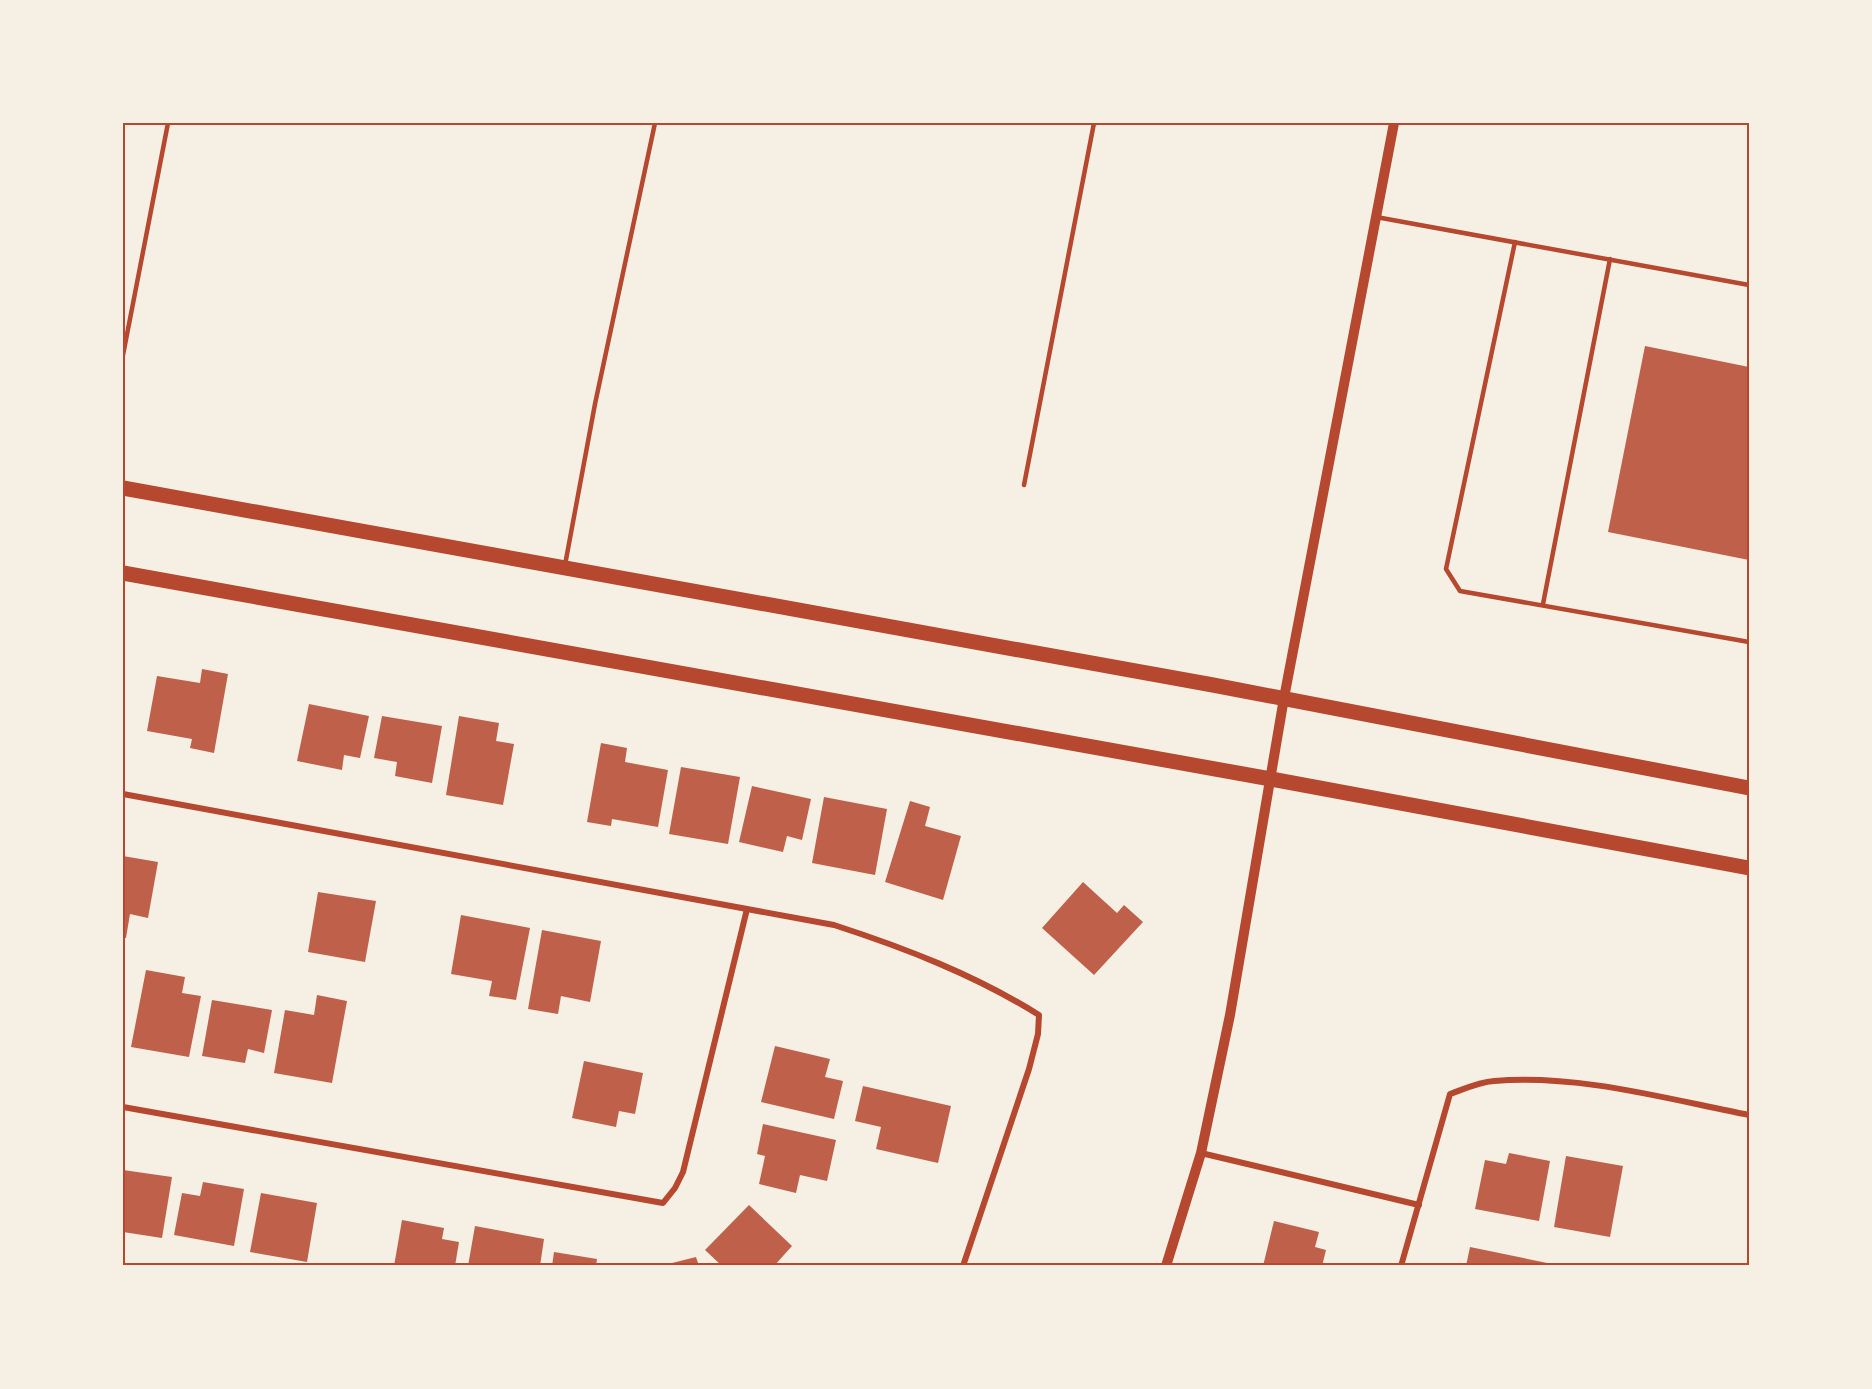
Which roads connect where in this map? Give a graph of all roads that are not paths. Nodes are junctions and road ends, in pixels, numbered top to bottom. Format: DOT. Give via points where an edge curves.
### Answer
graph roads {
  1 [pos="168,123"];
  2 [pos="655,123"];
  3 [pos="1094,123"];
  4 [pos="1394,123"];
  5 [pos="1376,217"];
  6 [pos="1515,242"];
  7 [pos="1610,259"];
  8 [pos="1749,285"];
  9 [pos="123,355"];
  10 [pos="1024,485"];
  11 [pos="123,488"];
  12 [pos="564,568"];
  13 [pos="123,573"];
  14 [pos="1543,604"];
  15 [pos="1749,642"];
  16 [pos="1284,698"];
  17 [pos="1271,779"];
  18 [pos="1749,788"];
  19 [pos="123,794"];
  20 [pos="1749,868"];
  21 [pos="747,909"];
  22 [pos="123,1107"];
  23 [pos="1749,1115"];
  24 [pos="1202,1153"];
  25 [pos="1419,1205"];
  26 [pos="963,1266"];
  27 [pos="1166,1266"];
  28 [pos="1401,1266"];
  1 -- 9 [label="lane"];
  2 -- 12 [label="lane"];
  3 -- 10 [label="lane"];
  4 -- 5 [label="street"];
  5 -- 6 [label="lane"];
  5 -- 16 [label="street"];
  6 -- 7 [label="lane"];
  6 -- 14 [label="lane" via="1446,569 1460,591"];
  7 -- 8 [label="lane"];
  7 -- 14 [label="lane"];
  11 -- 12 [label="main road"];
  12 -- 16 [label="main road"];
  13 -- 17 [label="main road"];
  14 -- 15 [label="lane"];
  16 -- 17 [label="street"];
  16 -- 18 [label="main road"];
  17 -- 20 [label="main road"];
  17 -- 24 [label="street"];
  19 -- 21 [label="street"];
  21 -- 22 [label="street" via="683,1172 663,1203"];
  21 -- 26 [label="street" via="834,925 878,939 1000,991 1038,1015 1038,1034 1029,1069"];
  23 -- 25 [label="street" via="1626,1091 1544,1081 1492,1081 1450,1094"];
  24 -- 25 [label="street"];
  24 -- 27 [label="street"];
  25 -- 28 [label="street"];
}
